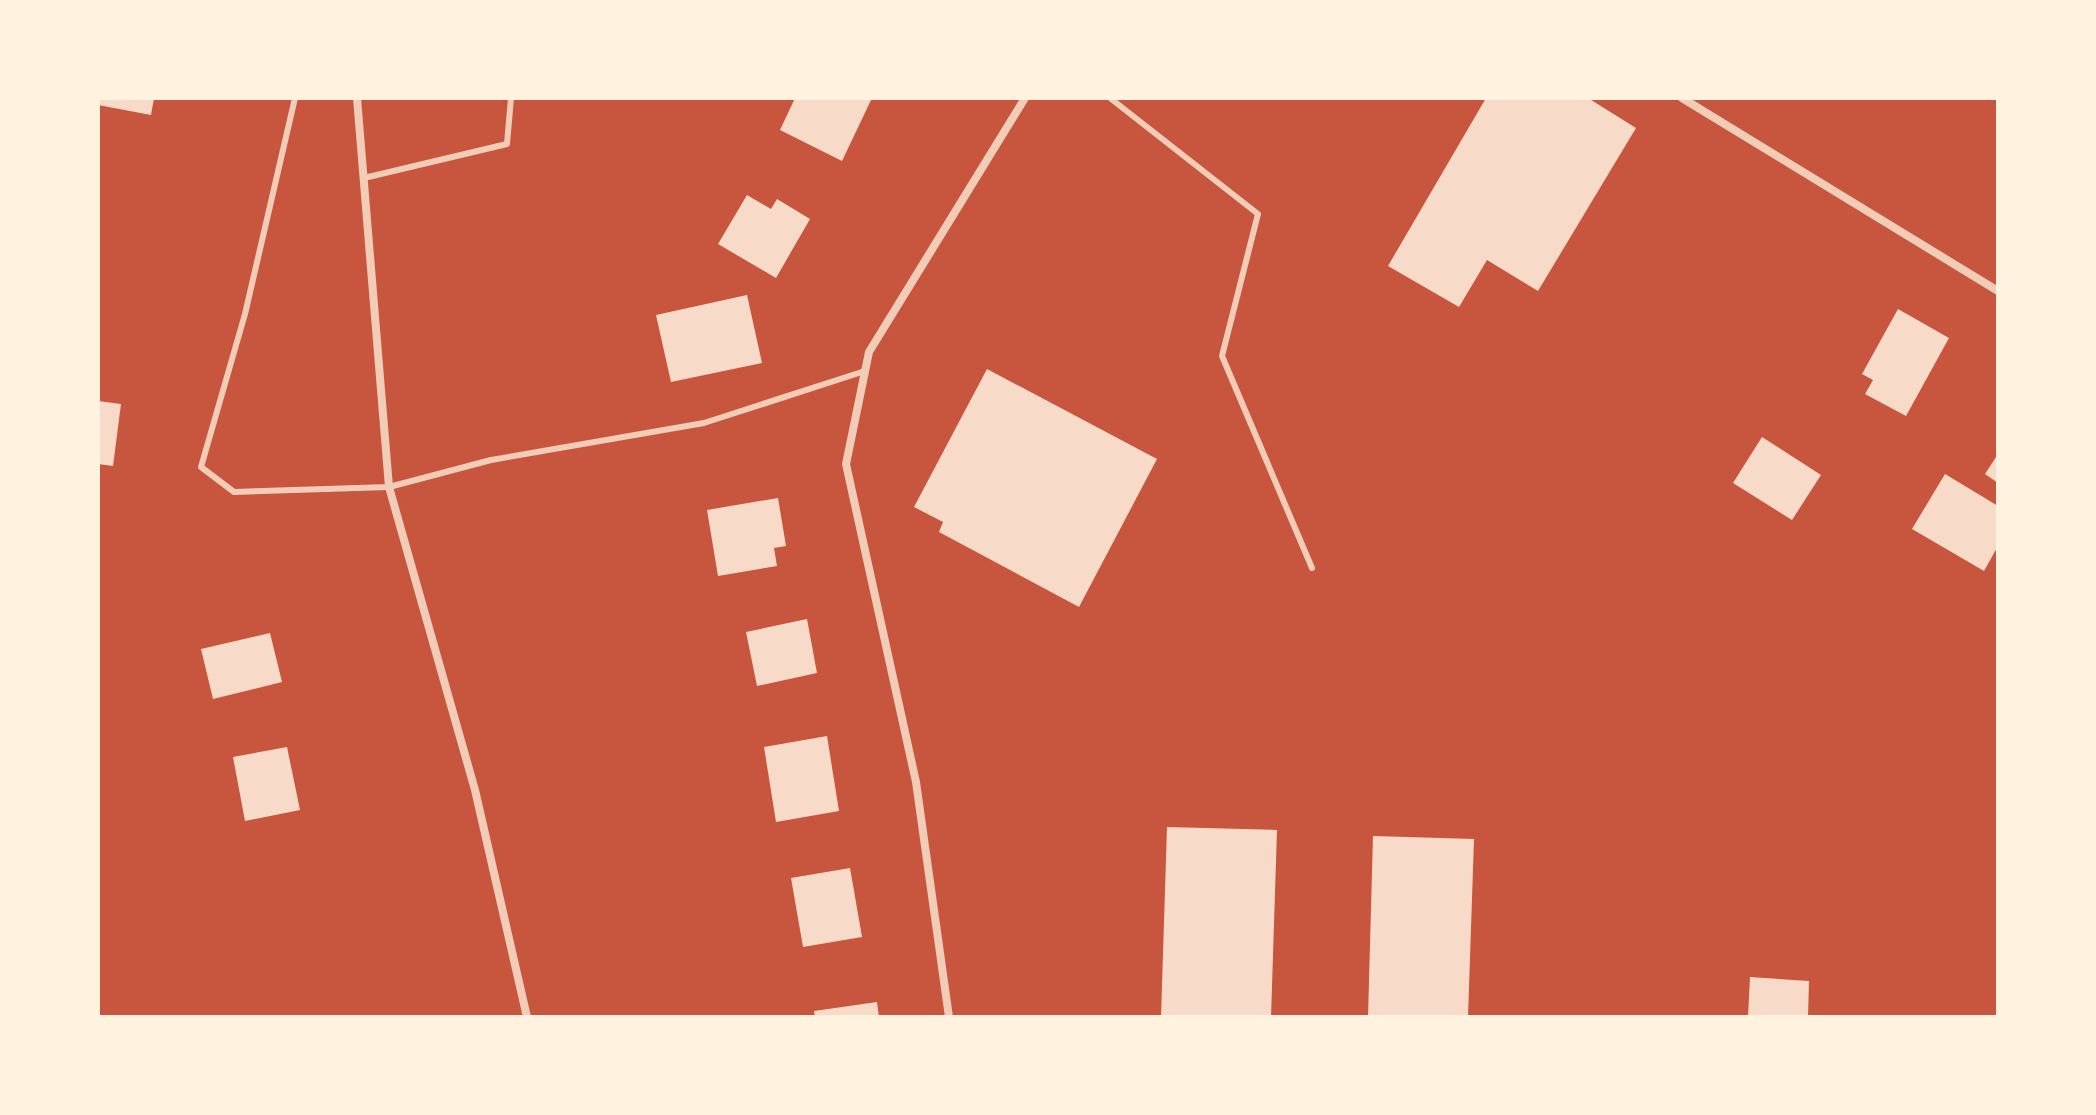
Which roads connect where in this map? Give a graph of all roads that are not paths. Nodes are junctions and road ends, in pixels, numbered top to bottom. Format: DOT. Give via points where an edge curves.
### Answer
graph roads {
  1 [pos="295,98"];
  2 [pos="357,98"];
  3 [pos="511,98"];
  4 [pos="1025,98"];
  5 [pos="1110,98"];
  6 [pos="1682,98"];
  7 [pos="364,178"];
  8 [pos="1998,291"];
  9 [pos="865,371"];
  10 [pos="389,487"];
  11 [pos="1312,568"];
  12 [pos="527,1017"];
  13 [pos="949,1017"];
  1 -- 10 [label="lane" via="245,314 201,467 234,492"];
  2 -- 7 [label="street"];
  3 -- 7 [label="lane" via="507,144"];
  4 -- 9 [label="street" via="869,352"];
  5 -- 11 [label="lane" via="1258,214 1222,356"];
  6 -- 8 [label="street"];
  7 -- 10 [label="street"];
  9 -- 10 [label="lane" via="704,423 491,460"];
  9 -- 13 [label="street" via="846,464 916,782"];
  10 -- 12 [label="street" via="475,790"];
}
